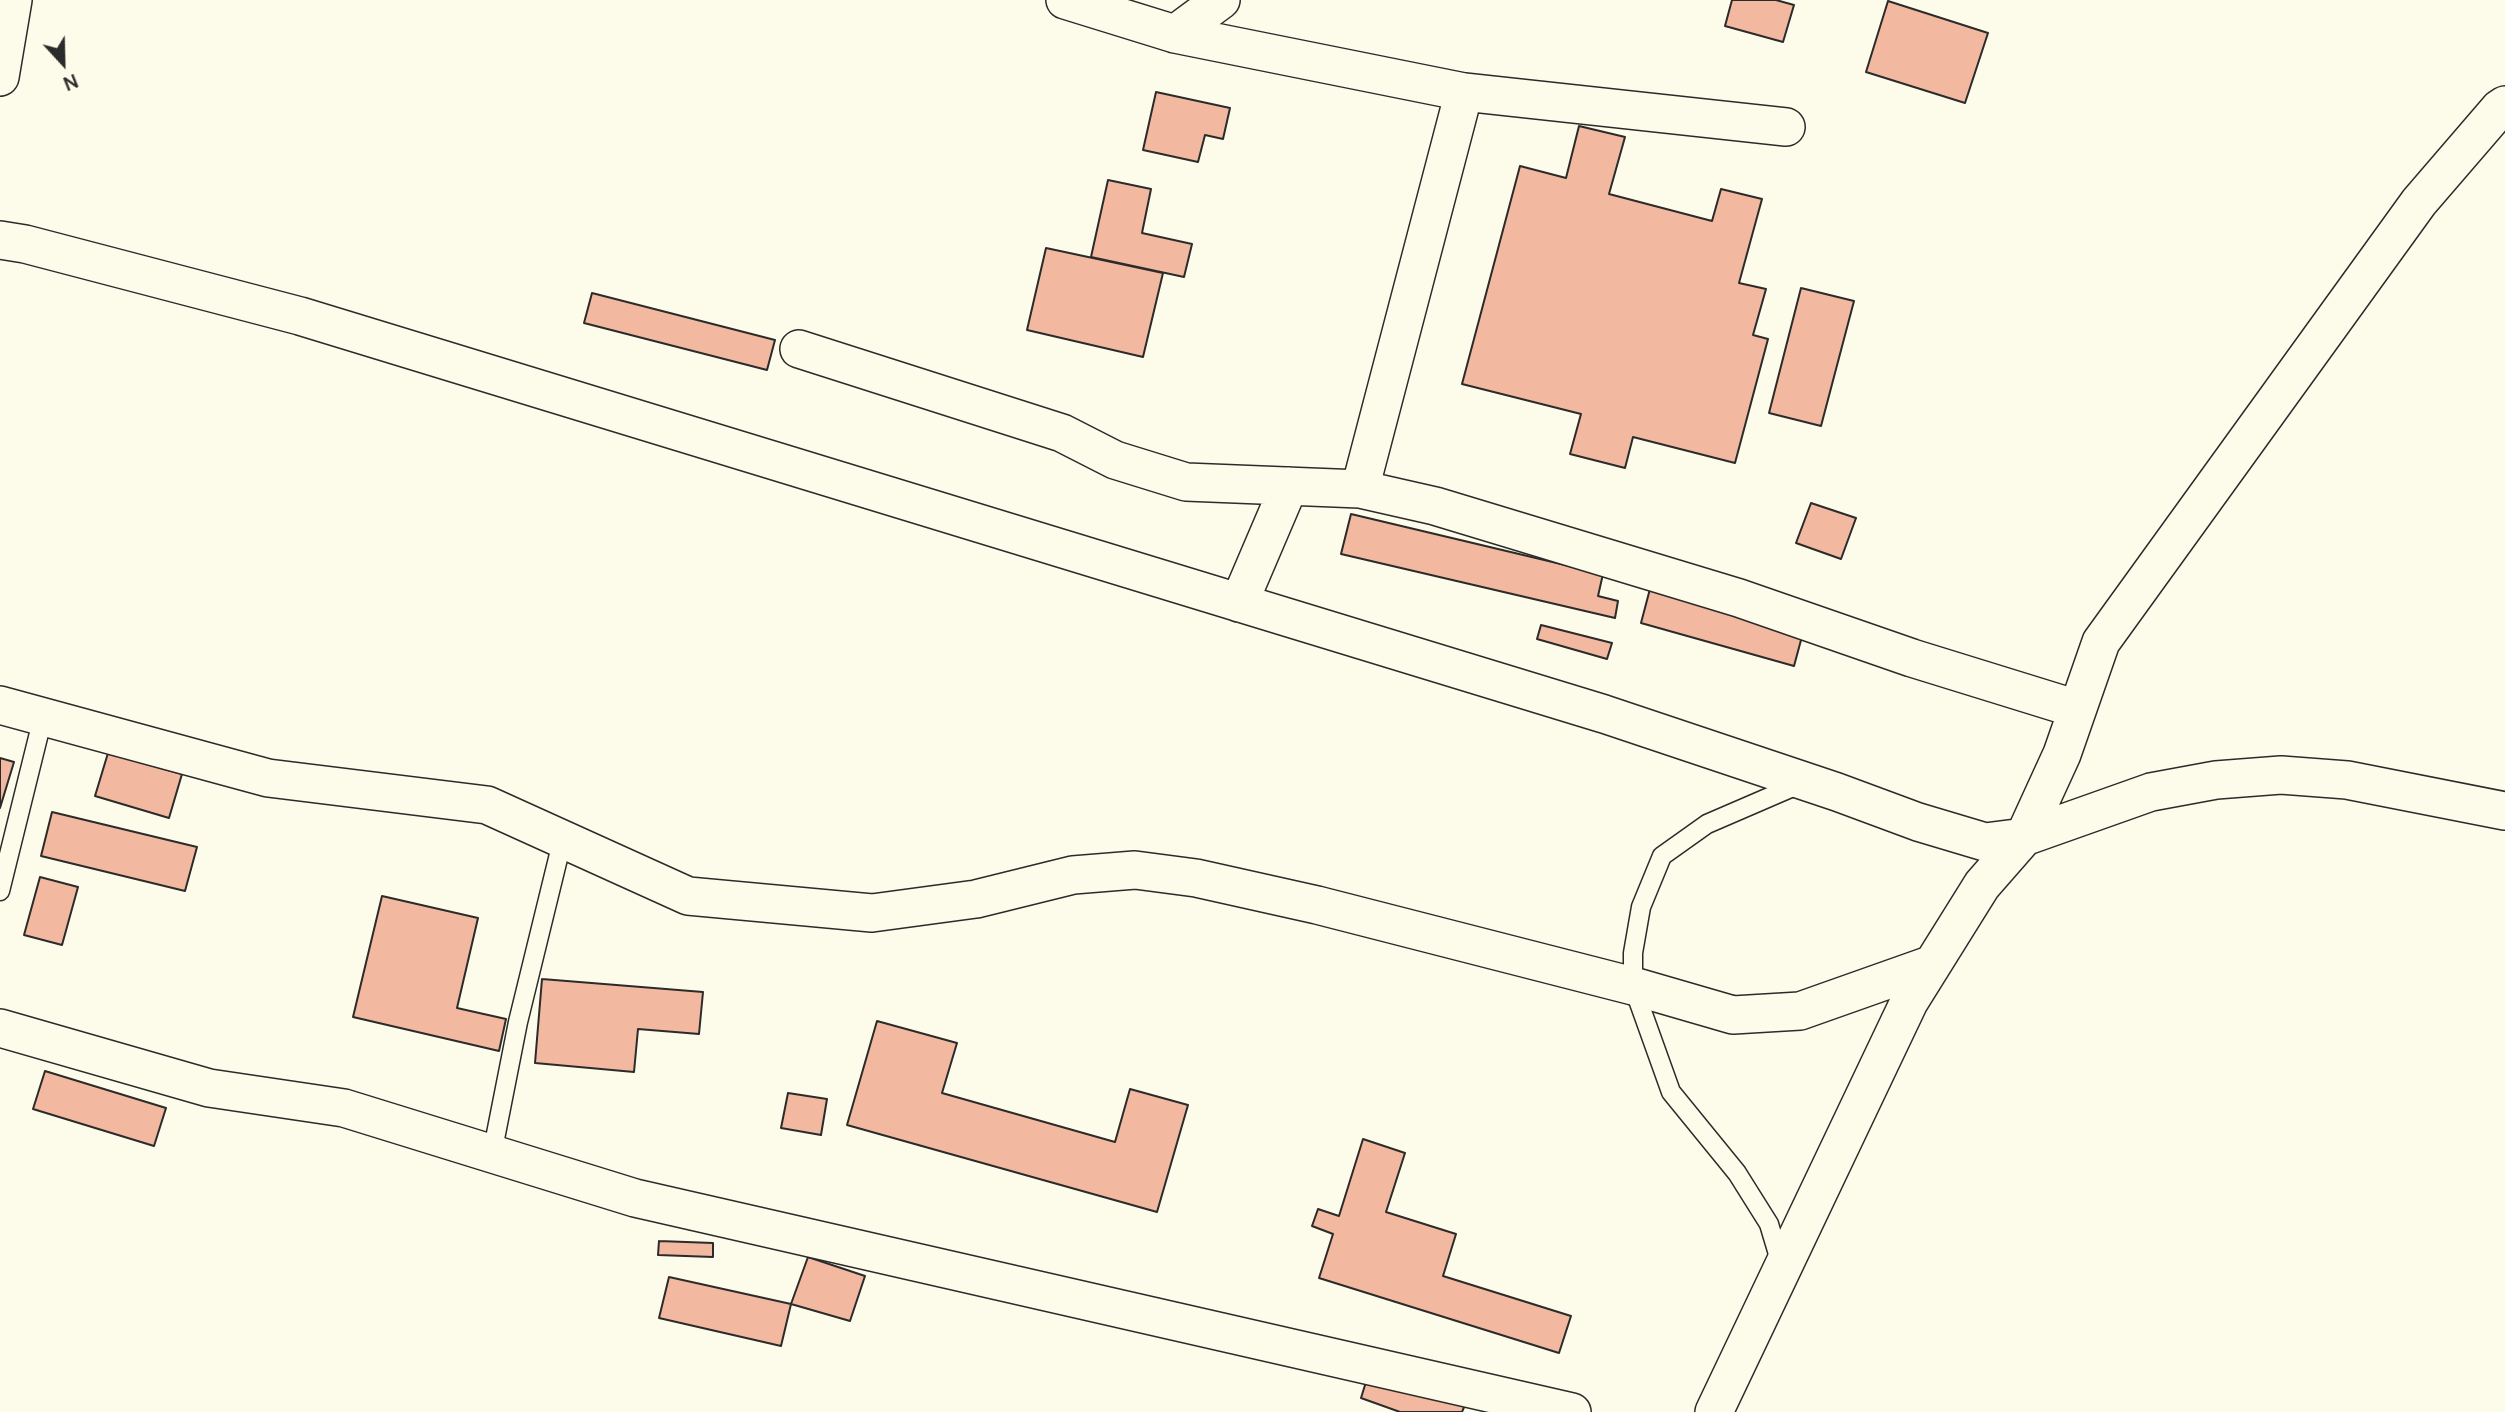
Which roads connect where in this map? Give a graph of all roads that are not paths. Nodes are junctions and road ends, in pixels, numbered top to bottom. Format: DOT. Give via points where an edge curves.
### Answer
graph roads {
  1 [pos="13,0"];
  2 [pos="1065,0"];
  3 [pos="1221,0"];
  4 [pos="1175,34"];
  5 [pos="0,77"];
  6 [pos="1464,92"];
  7 [pos="2505,105"];
  8 [pos="1786,127"];
  9 [pos="0,240"];
  10 [pos="799,349"];
  11 [pos="1289,486"];
  12 [pos="1360,489"];
  13 [pos="1239,603"];
  14 [pos="0,705"];
  15 [pos="2077,709"];
  16 [pos="43,717"];
  17 [pos="1805,782"];
  18 [pos="2505,811"];
  19 [pos="2024,837"];
  20 [pos="563,838"];
  21 [pos="0,891"];
  22 [pos="1930,965"];
  23 [pos="1633,986"];
  24 [pos="0,1028"];
  25 [pos="492,1154"];
  26 [pos="1783,1269"];
  27 [pos="1572,1412"];
  28 [pos="1714,1412"];
  1 -- 5 [label="street"];
  2 -- 4 [label="street"];
  3 -- 4 [label="street"];
  4 -- 6 [label="street"];
  6 -- 8 [label="street"];
  6 -- 12 [label="street"];
  7 -- 15 [label="street" via="2420,202 2101,642"];
  9 -- 13 [label="street" via="300,316"];
  10 -- 11 [label="street" via="1062,433 1115,460 1186,482"];
  11 -- 12 [label="street"];
  11 -- 13 [label="street"];
  12 -- 15 [label="street" via="1435,506 1740,598"];
  13 -- 17 [label="street" via="1605,714"];
  14 -- 16 [label="street"];
  15 -- 19 [label="street"];
  16 -- 20 [label="street" via="268,778 488,805"];
  16 -- 21 [label="lane"];
  17 -- 19 [label="street" via="1985,842"];
  17 -- 23 [label="lane" via="1707,824 1662,856 1641,906"];
  18 -- 19 [label="street" via="2347,780 2281,775 2151,792"];
  19 -- 22 [label="street" via="1982,885"];
  20 -- 23 [label="street" via="688,896 872,913 975,899 1073,875 1135,870 1196,878"];
  20 -- 25 [label="lane" via="518,1021"];
  22 -- 23 [label="street" via="1800,1011 1733,1015"];
  22 -- 26 [label="street"];
  23 -- 26 [label="lane" via="1671,1092 1743,1183 1769,1224"];
  24 -- 25 [label="street" via="209,1088 344,1108"];
  25 -- 27 [label="street" via="635,1198"];
  26 -- 28 [label="street"];
}
